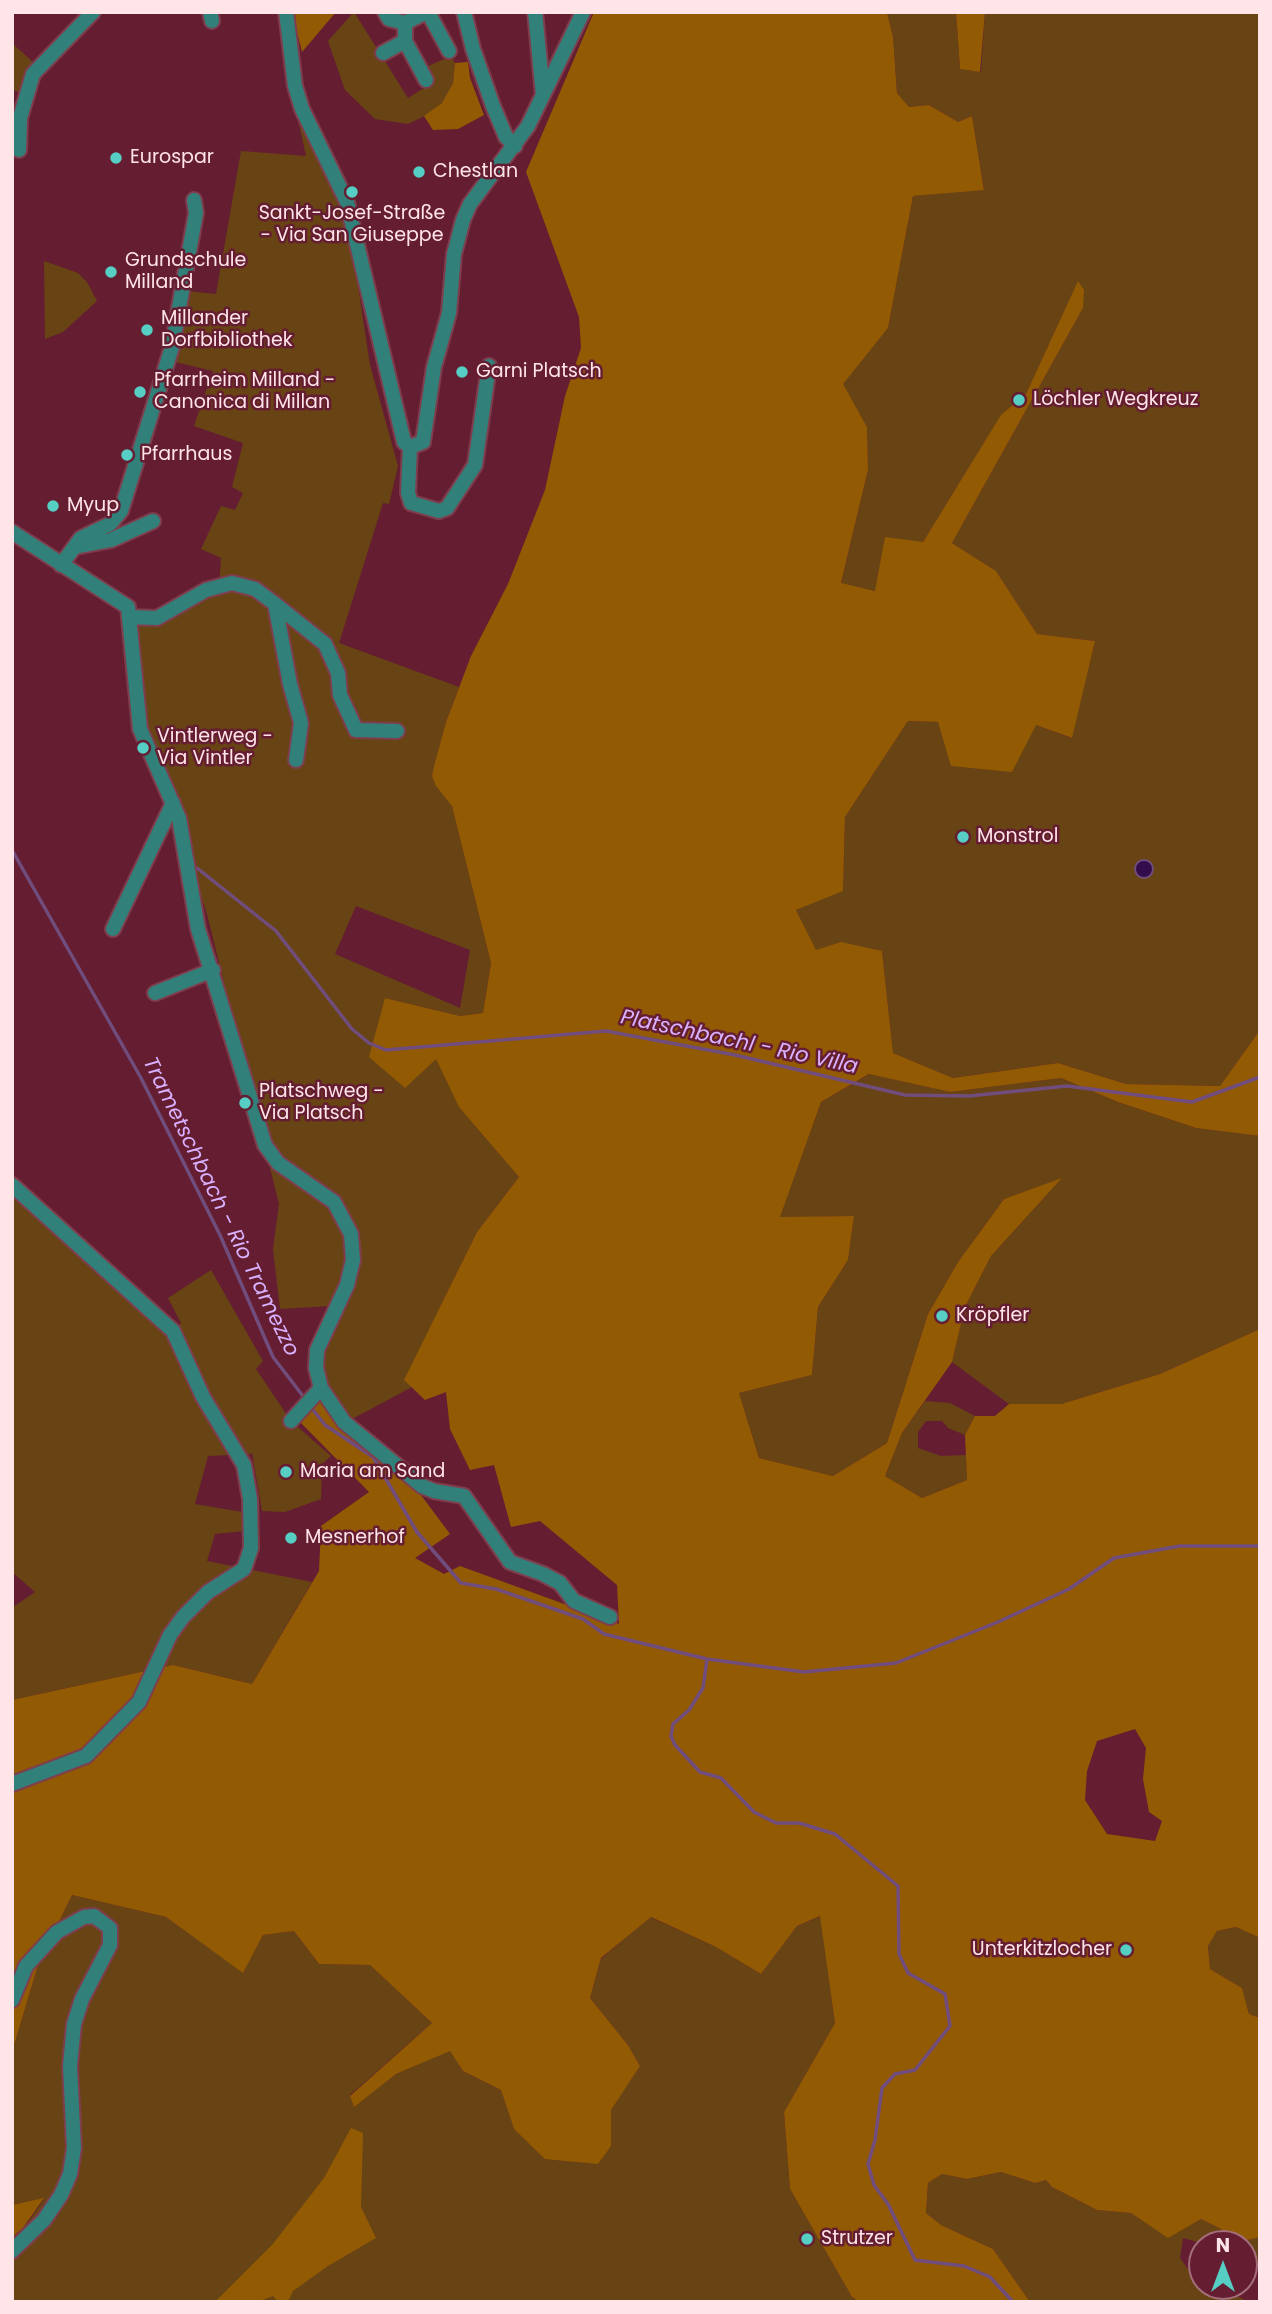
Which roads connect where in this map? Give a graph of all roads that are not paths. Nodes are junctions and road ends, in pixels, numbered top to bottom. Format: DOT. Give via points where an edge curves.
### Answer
graph roads {
  1 [pos="93,12"];
  2 [pos="286,12"];
  3 [pos="385,12"];
  4 [pos="427,12"];
  5 [pos="464,12"];
  6 [pos="535,12"];
  7 [pos="583,12"];
  8 [pos="405,23"];
  9 [pos="405,41"];
  10 [pos="449,51"];
  11 [pos="383,53"];
  12 [pos="426,80"];
  13 [pos="544,97"];
  14 [pos="515,146"];
  15 [pos="19,150"];
  16 [pos="194,200"];
  17 [pos="489,366"];
  18 [pos="410,447"];
  19 [pos="153,521"];
  20 [pos="12,532"];
  21 [pos="75,547"];
  22 [pos="61,565"];
  23 [pos="275,604"];
  24 [pos="130,617"];
  25 [pos="397,731"];
  26 [pos="296,760"];
  27 [pos="173,803"];
  28 [pos="113,929"];
  29 [pos="213,970"];
  30 [pos="155,993"];
  31 [pos="12,1185"];
  32 [pos="318,1391"];
  33 [pos="294,1417"];
  34 [pos="610,1617"];
  35 [pos="12,1784"];
  36 [pos="12,2000"];
  37 [pos="12,2250"];
  1 -- 15 [label="street" via="33,74 20,118"];
  2 -- 18 [label="street" via="295,86 347,202 404,442"];
  3 -- 8 [label="street" via="388,19"];
  4 -- 8 [label="street"];
  4 -- 10 [label="street"];
  5 -- 14 [label="street" via="493,106 506,137"];
  6 -- 13 [label="street"];
  7 -- 13 [label="street"];
  8 -- 9 [label="street"];
  9 -- 11 [label="street"];
  9 -- 12 [label="street"];
  13 -- 14 [label="street"];
  14 -- 18 [label="street" via="463,220 423,442"];
  16 -- 21 [label="street" via="197,213 172,347 123,504 110,524 81,538"];
  17 -- 18 [label="street" via="475,465 447,508 411,503"];
  19 -- 21 [label="street" via="111,540"];
  20 -- 22 [label="street"];
  21 -- 22 [label="street"];
  22 -- 24 [label="street" via="121,600"];
  23 -- 24 [label="street" via="247,586 232,583 206,590 157,618"];
  23 -- 25 [label="street" via="325,644 356,730"];
  23 -- 26 [label="street" via="301,723"];
  24 -- 27 [label="street" via="140,729"];
  27 -- 28 [label="street"];
  27 -- 29 [label="street" via="195,916"];
  29 -- 30 [label="street"];
  29 -- 32 [label="street" via="265,1145 278,1163 334,1202 351,1234 353,1260 347,1285 317,1350"];
  31 -- 35 [label="street" via="173,1331 203,1397 244,1465 251,1548 240,1573 208,1592 183,1618 139,1702 86,1755"];
  32 -- 33 [label="street"];
  32 -- 34 [label="street" via="344,1422 422,1486 464,1496 510,1562 560,1583 574,1601"];
  36 -- 37 [label="street" via="26,1966 57,1932 94,1916 110,1928 110,1945 74,2024 70,2174 44,2220"];
}
